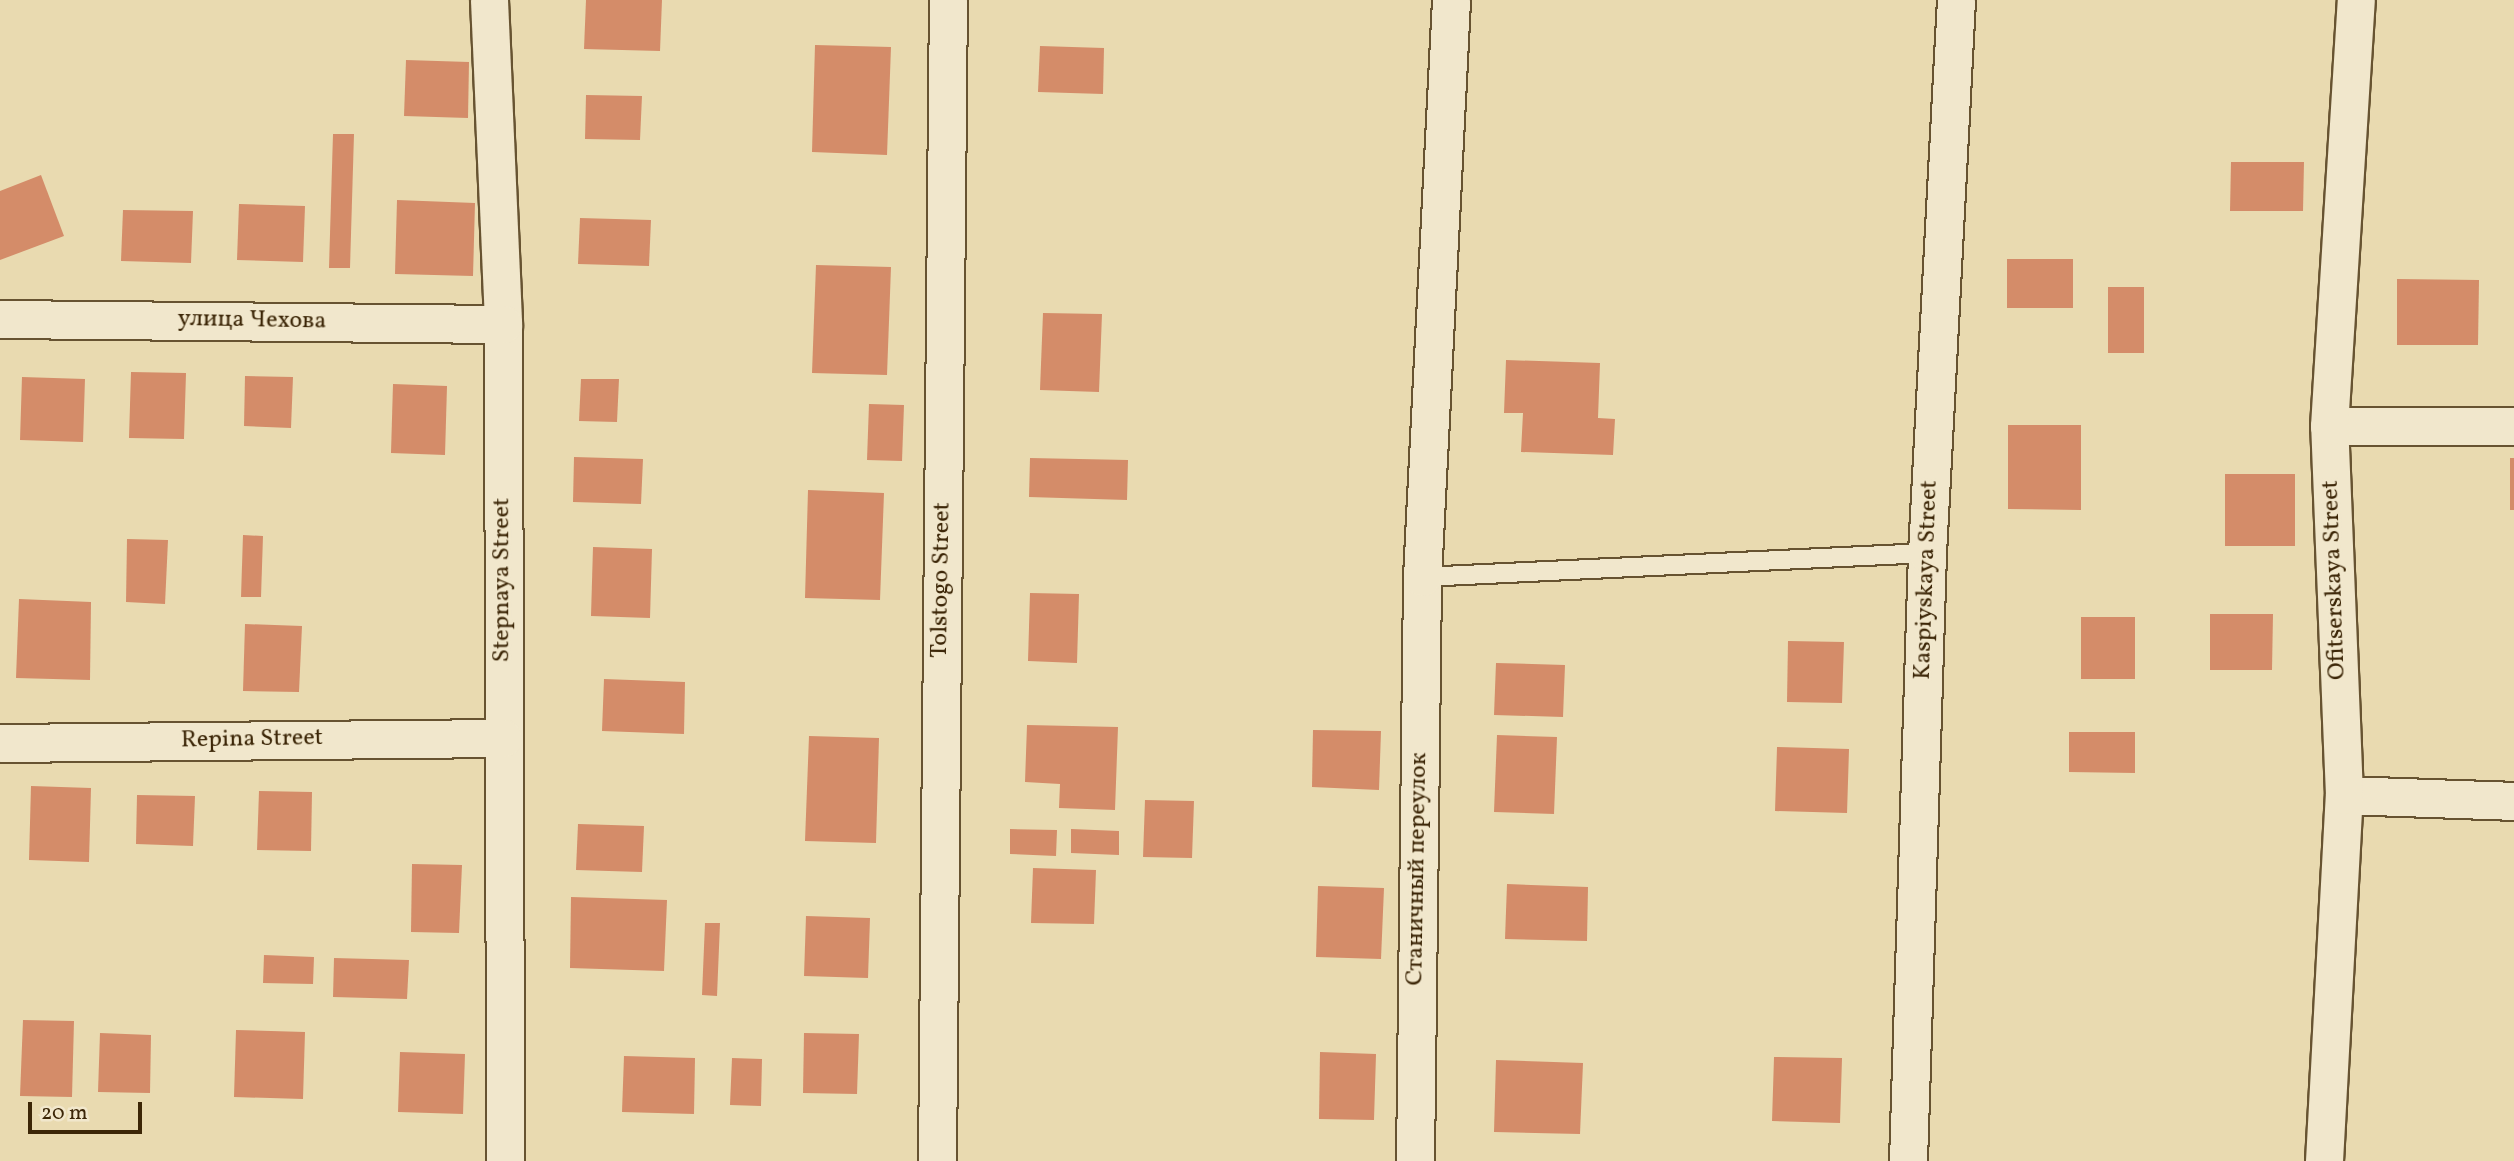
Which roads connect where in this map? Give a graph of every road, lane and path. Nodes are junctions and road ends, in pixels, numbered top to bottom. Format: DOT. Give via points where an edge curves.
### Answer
graph roads {
  1 [pos="489,0"];
  2 [pos="948,0"];
  3 [pos="1451,0"];
  4 [pos="1956,0"];
  5 [pos="2356,0"];
  6 [pos="0,319"];
  7 [pos="503,324"];
  8 [pos="2329,426"];
  9 [pos="2514,426"];
  10 [pos="1927,553"];
  11 [pos="1422,577"];
  12 [pos="503,738"];
  13 [pos="0,743"];
  14 [pos="2344,796"];
  15 [pos="2514,801"];
  16 [pos="505,1161"];
  17 [pos="937,1161"];
  18 [pos="1415,1161"];
  19 [pos="1908,1161"];
  20 [pos="2324,1161"];
  1 -- 7 [label="street, Stepnaya Street"];
  2 -- 17 [label="street, Tolstogo Street"];
  3 -- 11 [label="street, Станичный переулок"];
  4 -- 10 [label="street, Kaspiyskaya Street"];
  5 -- 8 [label="street, Ofitserskaya Street"];
  6 -- 7 [label="street, улица Чехова"];
  7 -- 12 [label="street, Stepnaya Street"];
  8 -- 9 [label="street"];
  8 -- 14 [label="street, Ofitserskaya Street"];
  10 -- 11 [label="lane"];
  10 -- 19 [label="street, Kaspiyskaya Street"];
  11 -- 18 [label="street, Станичный переулок"];
  12 -- 13 [label="street, Repina Street"];
  12 -- 16 [label="street, Stepnaya Street"];
  14 -- 15 [label="street"];
  14 -- 20 [label="street, Ofitserskaya Street"];
}
